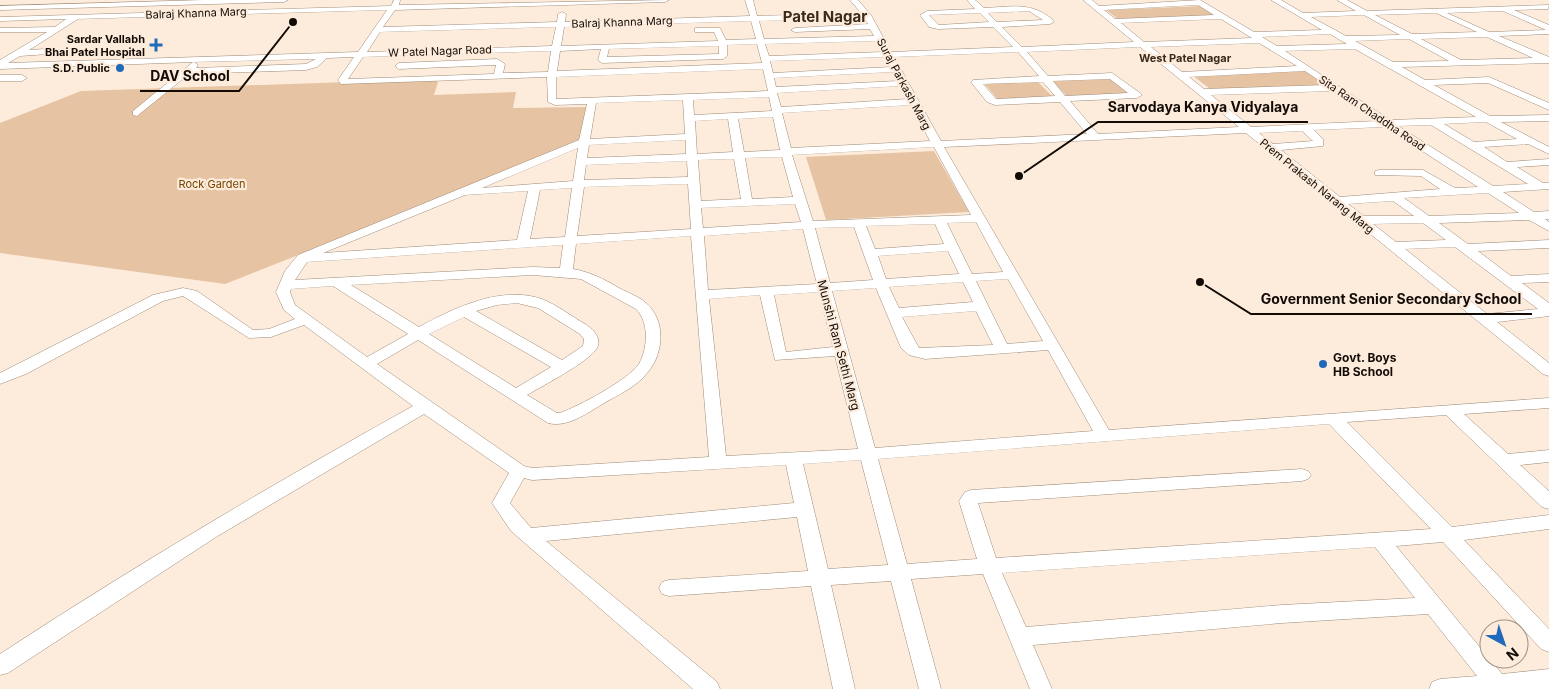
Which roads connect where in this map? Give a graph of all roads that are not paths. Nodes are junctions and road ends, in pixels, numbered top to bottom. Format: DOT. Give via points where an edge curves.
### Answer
graph roads {
  1 [pos="9,0"];
  2 [pos="32,0"];
  3 [pos="73,0"];
  4 [pos="280,0"];
  5 [pos="284,0"];
  6 [pos="398,0"];
  7 [pos="665,0"];
  8 [pos="749,0"];
  9 [pos="854,0"];
  10 [pos="971,0"];
  11 [pos="1275,0"];
  12 [pos="1296,0"];
  13 [pos="1341,0"];
  14 [pos="1197,1"];
  15 [pos="1484,1"];
  16 [pos="1515,1"];
  17 [pos="1423,2"];
  18 [pos="565,3"];
  19 [pos="1091,4"];
  20 [pos="1545,4"];
  21 [pos="62,6"];
  22 [pos="1441,6"];
  23 [pos="0,7"];
  24 [pos="1530,7"];
  25 [pos="21,8"];
  26 [pos="393,8"];
  27 [pos="1501,8"];
  28 [pos="266,11"];
  29 [pos="981,11"];
  30 [pos="1365,13"];
  31 [pos="867,15"];
  32 [pos="78,16"];
  33 [pos="1302,16"];
  34 [pos="1222,17"];
  35 [pos="41,18"];
  36 [pos="754,18"];
  37 [pos="1,19"];
  38 [pos="1113,22"];
  39 [pos="593,23"];
  40 [pos="560,24"];
  41 [pos="996,25"];
  42 [pos="873,26"];
  43 [pos="1549,28"];
  44 [pos="58,29"];
  45 [pos="0,30"];
  46 [pos="20,30"];
  47 [pos="377,30"];
  48 [pos="689,30"];
  49 [pos="795,30"];
  50 [pos="1332,32"];
  51 [pos="1549,32"];
  52 [pos="594,33"];
  53 [pos="1487,34"];
  54 [pos="1252,35"];
  55 [pos="1411,37"];
  56 [pos="879,38"];
  57 [pos="1342,39"];
  58 [pos="1261,40"];
  59 [pos="0,41"];
  60 [pos="760,42"];
  61 [pos="723,43"];
  62 [pos="606,46"];
  63 [pos="1144,46"];
  64 [pos="1355,46"];
  65 [pos="558,47"];
  66 [pos="1274,49"];
  67 [pos="1021,50"];
  68 [pos="45,52"];
  69 [pos="0,53"];
  70 [pos="19,53"];
  71 [pos="361,54"];
  72 [pos="325,55"];
  73 [pos="888,55"];
  74 [pos="201,59"];
  75 [pos="1547,60"];
  76 [pos="86,63"];
  77 [pos="765,63"];
  78 [pos="1459,63"];
  79 [pos="0,65"];
  80 [pos="1390,65"];
  81 [pos="399,66"];
  82 [pos="1307,68"];
  83 [pos="896,70"];
  84 [pos="188,71"];
  85 [pos="1475,72"];
  86 [pos="498,74"];
  87 [pos="552,74"];
  88 [pos="1406,74"];
  89 [pos="1179,75"];
  90 [pos="68,76"];
  91 [pos="769,76"];
  92 [pos="0,78"];
  93 [pos="22,78"];
  94 [pos="1045,78"];
  95 [pos="1498,82"];
  96 [pos="905,83"];
  97 [pos="1420,83"];
  98 [pos="1337,88"];
  99 [pos="773,92"];
  100 [pos="1200,92"];
  101 [pos="688,98"];
  102 [pos="1062,99"];
  103 [pos="592,101"];
  104 [pos="914,102"];
  105 [pos="1549,107"];
  106 [pos="776,112"];
  107 [pos="137,113"];
  108 [pos="733,116"];
  109 [pos="690,118"];
  110 [pos="1530,118"];
  111 [pos="1549,118"];
  112 [pos="1488,119"];
  113 [pos="1432,121"];
  114 [pos="1388,124"];
  115 [pos="1305,128"];
  116 [pos="1549,128"];
  117 [pos="1247,130"];
  118 [pos="692,137"];
  119 [pos="1095,137"];
  120 [pos="1529,140"];
  121 [pos="584,142"];
  122 [pos="937,144"];
  123 [pos="1472,145"];
  124 [pos="1269,148"];
  125 [pos="1549,151"];
  126 [pos="788,152"];
  127 [pos="740,156"];
  128 [pos="692,158"];
  129 [pos="581,162"];
  130 [pos="1549,162"];
  131 [pos="1505,165"];
  132 [pos="1379,173"];
  133 [pos="693,180"];
  134 [pos="578,184"];
  135 [pos="535,187"];
  136 [pos="1547,188"];
  137 [pos="1491,190"];
  138 [pos="1453,192"];
  139 [pos="454,193"];
  140 [pos="1395,196"];
  141 [pos="799,200"];
  142 [pos="1335,201"];
  143 [pos="747,202"];
  144 [pos="696,205"];
  145 [pos="1549,214"];
  146 [pos="1530,216"];
  147 [pos="980,218"];
  148 [pos="1425,218"];
  149 [pos="939,220"];
  150 [pos="1359,220"];
  151 [pos="859,223"];
  152 [pos="808,225"];
  153 [pos="1549,227"];
  154 [pos="696,233"];
  155 [pos="572,241"];
  156 [pos="523,244"];
  157 [pos="1549,244"];
  158 [pos="1392,246"];
  159 [pos="1462,246"];
  160 [pos="950,247"];
  161 [pos="869,253"];
  162 [pos="303,258"];
  163 [pos="566,272"];
  164 [pos="1013,275"];
  165 [pos="966,278"];
  166 [pos="1549,278"];
  167 [pos="1506,280"];
  168 [pos="336,282"];
  169 [pos="881,284"];
  170 [pos="285,285"];
  171 [pos="823,287"];
  172 [pos="766,290"];
  173 [pos="702,295"];
  174 [pos="981,306"];
  175 [pos="465,311"];
  176 [pos="1549,311"];
  177 [pos="893,313"];
  178 [pos="307,319"];
  179 [pos="1483,319"];
  180 [pos="418,335"];
  181 [pos="1053,345"];
  182 [pos="1002,348"];
  183 [pos="840,351"];
  184 [pos="367,363"];
  185 [pos="563,367"];
  186 [pos="1549,371"];
  187 [pos="0,379"];
  188 [pos="516,395"];
  189 [pos="1549,403"];
  190 [pos="425,407"];
  191 [pos="1451,411"];
  192 [pos="1333,418"];
  193 [pos="1104,435"];
  194 [pos="868,454"];
  195 [pos="1549,456"];
  196 [pos="793,458"];
  197 [pos="1504,460"];
  198 [pos="718,464"];
  199 [pos="519,471"];
  200 [pos="1302,476"];
  201 [pos="1549,502"];
  202 [pos="805,509"];
  203 [pos="1549,522"];
  204 [pos="1448,535"];
  205 [pos="528,536"];
  206 [pos="1379,539"];
  207 [pos="989,566"];
  208 [pos="900,571"];
  209 [pos="821,578"];
  210 [pos="669,588"];
  211 [pos="1433,605"];
  212 [pos="1018,636"];
  213 [pos="1549,643"];
  214 [pos="0,666"];
  215 [pos="1549,678"];
  216 [pos="1496,683"];
  217 [pos="709,689"];
  218 [pos="844,689"];
  219 [pos="930,689"];
  220 [pos="1040,689"];
  221 [pos="1440,689"];
  1 -- 23 [label="street"];
  2 -- 25 [label="street"];
  3 -- 21 [label="street"];
  4 -- 5 [label="street"];
  4 -- 21 [label="street"];
  4 -- 28 [label="street"];
  6 -- 26 [label="street"];
  7 -- 18 [label="street, Balraj Khanna Marg"];
  8 -- 36 [label="street, Munshi Ram Sethi Marg"];
  9 -- 31 [label="street, Suraj Parkash Marg"];
  10 -- 29 [label="street"];
  11 -- 12 [label="street"];
  11 -- 33 [label="street"];
  13 -- 30 [label="street"];
  14 -- 19 [label="street"];
  14 -- 34 [label="street, Sita Ram Chaddha Road"];
  15 -- 16 [label="street"];
  15 -- 22 [label="street"];
  15 -- 27 [label="street"];
  16 -- 20 [label="street"];
  16 -- 24 [label="street"];
  17 -- 22 [label="street"];
  18 -- 26 [label="street, Balraj Khanna Marg"];
  18 -- 40 [label="street"];
  19 -- 38 [label="street, Prem Prakash Narang Marg"];
  20 -- 24 [label="street"];
  21 -- 25 [label="street"];
  22 -- 27 [label="street" via="1462,10"];
  22 -- 30 [label="street"];
  22 -- 53 [label="street"];
  23 -- 25 [label="street"];
  24 -- 27 [label="street"];
  25 -- 37 [label="street"];
  26 -- 28 [label="street, Balraj Khanna Marg"];
  26 -- 47 [label="street"];
  27 -- 43 [label="street"];
  28 -- 32 [label="street, Balraj Khanna Marg"];
  29 -- 41 [label="street"];
  29 -- 41 [label="street" via="1032,10 1050,22"];
  29 -- 41 [label="street" via="924,15 935,26"];
  30 -- 33 [label="street"];
  30 -- 55 [label="street"];
  31 -- 36 [label="street, Balraj Khanna Marg"];
  31 -- 42 [label="street, Suraj Parkash Marg"];
  32 -- 35 [label="street, Balraj Khanna Marg"];
  32 -- 44 [label="street"];
  33 -- 50 [label="street"];
  34 -- 38 [label="street"];
  34 -- 54 [label="street, Sita Ram Chaddha Road"];
  35 -- 37 [label="street, Balraj Khanna Marg"];
  35 -- 46 [label="street"];
  36 -- 39 [label="street, Balraj Khanna Marg"];
  36 -- 60 [label="street, Munshi Ram Sethi Marg"];
  38 -- 63 [label="street, Prem Prakash Narang Marg"];
  39 -- 40 [label="street, Balraj Khanna Marg"];
  39 -- 52 [label="street"];
  40 -- 47 [label="street, Balraj Khanna Marg"];
  40 -- 65 [label="street"];
  41 -- 67 [label="street"];
  42 -- 49 [label="street"];
  42 -- 56 [label="street, Suraj Parkash Marg"];
  44 -- 46 [label="street"];
  44 -- 70 [label="street"];
  45 -- 46 [label="street"];
  46 -- 59 [label="street"];
  47 -- 71 [label="street"];
  48 -- 61 [label="street" via="717,30"];
  50 -- 54 [label="street"];
  50 -- 57 [label="street"];
  51 -- 53 [label="street"];
  53 -- 55 [label="street"];
  53 -- 75 [label="street"];
  54 -- 58 [label="street, Sita Ram Chaddha Road"];
  55 -- 57 [label="street"];
  55 -- 78 [label="street"];
  56 -- 60 [label="street, W Patel Nagar Road"];
  56 -- 73 [label="street, Suraj Parkash Marg"];
  57 -- 64 [label="street"];
  58 -- 63 [label="street"];
  58 -- 66 [label="street, Sita Ram Chaddha Road"];
  60 -- 61 [label="street, W Patel Nagar Road"];
  60 -- 77 [label="street, Munshi Ram Sethi Marg"];
  61 -- 62 [label="street, W Patel Nagar Road"];
  61 -- 62 [label="street" via="723,56 602,60"];
  62 -- 65 [label="street, W Patel Nagar Road"];
  63 -- 67 [label="street"];
  63 -- 89 [label="street, Prem Prakash Narang Marg"];
  64 -- 66 [label="street"];
  64 -- 80 [label="street"];
  65 -- 71 [label="street, W Patel Nagar Road"];
  65 -- 87 [label="street"];
  66 -- 82 [label="street, Sita Ram Chaddha Road"];
  67 -- 73 [label="street"];
  67 -- 94 [label="street"];
  68 -- 70 [label="street"];
  69 -- 70 [label="street"];
  70 -- 79 [label="street"];
  71 -- 72 [label="street, W Patel Nagar Road"];
  71 -- 86 [label="street" via="344,82"];
  72 -- 74 [label="street, W Patel Nagar Road"];
  72 -- 84 [label="street" via="314,65 306,67"];
  73 -- 77 [label="street"];
  73 -- 83 [label="street, Suraj Parkash Marg"];
  74 -- 76 [label="street, W Patel Nagar Road"];
  74 -- 84 [label="street"];
  75 -- 78 [label="street"];
  76 -- 79 [label="street, W Patel Nagar Road"];
  76 -- 90 [label="street"];
  77 -- 87 [label="street"];
  77 -- 91 [label="street, Munshi Ram Sethi Marg"];
  78 -- 80 [label="street"];
  78 -- 85 [label="street"];
  80 -- 88 [label="street"];
  81 -- 86 [label="street" via="496,62 501,64"];
  82 -- 89 [label="street"];
  82 -- 98 [label="street, Sita Ram Chaddha Road"];
  83 -- 91 [label="street"];
  83 -- 96 [label="street, Suraj Parkash Marg"];
  84 -- 107 [label="street"];
  85 -- 88 [label="street"];
  85 -- 95 [label="street"];
  86 -- 87 [label="street"];
  87 -- 103 [label="street" via="551,100 560,103"];
  88 -- 97 [label="street"];
  89 -- 100 [label="street, Prem Prakash Narang Marg"];
  91 -- 99 [label="street, Munshi Ram Sethi Marg"];
  92 -- 93 [label="street"];
  94 -- 102 [label="street"];
  94 -- 102 [label="street" via="976,82 992,101"];
  94 -- 102 [label="street" via="1112,76 1136,95"];
  95 -- 97 [label="street"];
  95 -- 105 [label="street"];
  96 -- 99 [label="street"];
  96 -- 104 [label="street, Suraj Parkash Marg"];
  97 -- 112 [label="street"];
  98 -- 100 [label="street"];
  98 -- 114 [label="street, Sita Ram Chaddha Road"];
  99 -- 101 [label="street"];
  99 -- 106 [label="street, Munshi Ram Sethi Marg"];
  100 -- 117 [label="street, Prem Prakash Narang Marg"];
  101 -- 103 [label="street"];
  101 -- 109 [label="street"];
  102 -- 119 [label="street"];
  103 -- 121 [label="street"];
  104 -- 106 [label="street"];
  104 -- 122 [label="street, Suraj Parkash Marg"];
  106 -- 108 [label="street"];
  106 -- 126 [label="street, Munshi Ram Sethi Marg"];
  108 -- 109 [label="street"];
  108 -- 127 [label="street"];
  109 -- 118 [label="street"];
  110 -- 111 [label="street"];
  110 -- 112 [label="street"];
  110 -- 116 [label="street"];
  112 -- 113 [label="street"];
  112 -- 120 [label="street"];
  113 -- 114 [label="street"];
  113 -- 123 [label="street"];
  114 -- 115 [label="street"];
  114 -- 137 [label="street, Sita Ram Chaddha Road"];
  115 -- 117 [label="street"];
  115 -- 124 [label="street" via="1318,139 1319,144"];
  117 -- 119 [label="street"];
  117 -- 124 [label="street, Prem Prakash Narang Marg"];
  118 -- 121 [label="street"];
  118 -- 128 [label="street"];
  119 -- 122 [label="street"];
  120 -- 123 [label="street"];
  120 -- 125 [label="street"];
  121 -- 129 [label="street"];
  121 -- 139 [label="street"];
  122 -- 126 [label="street"];
  122 -- 147 [label="street, Suraj Parkash Marg"];
  123 -- 131 [label="street"];
  124 -- 142 [label="street, Prem Prakash Narang Marg"];
  126 -- 127 [label="street"];
  126 -- 141 [label="street, Munshi Ram Sethi Marg"];
  127 -- 128 [label="street"];
  127 -- 143 [label="street"];
  128 -- 129 [label="street"];
  128 -- 133 [label="street"];
  129 -- 134 [label="street"];
  130 -- 131 [label="street"];
  131 -- 136 [label="street"];
  132 -- 138 [label="street" via="1423,173"];
  133 -- 134 [label="street"];
  133 -- 144 [label="street"];
  134 -- 135 [label="street"];
  134 -- 155 [label="street"];
  135 -- 139 [label="street"];
  135 -- 156 [label="street"];
  136 -- 137 [label="street"];
  137 -- 138 [label="street"];
  137 -- 146 [label="street, Sita Ram Chaddha Road"];
  138 -- 140 [label="street"];
  139 -- 162 [label="street"];
  140 -- 142 [label="street"];
  140 -- 148 [label="street"];
  141 -- 143 [label="street"];
  141 -- 152 [label="street, Munshi Ram Sethi Marg"];
  142 -- 150 [label="street, Prem Prakash Narang Marg"];
  143 -- 144 [label="street"];
  144 -- 154 [label="street"];
  145 -- 146 [label="street"];
  146 -- 148 [label="street"];
  146 -- 153 [label="street, Sita Ram Chaddha Road"];
  147 -- 149 [label="street"];
  147 -- 164 [label="street, Suraj Parkash Marg"];
  148 -- 150 [label="street"];
  148 -- 159 [label="street"];
  149 -- 151 [label="street"];
  149 -- 160 [label="street"];
  150 -- 158 [label="street, Prem Prakash Narang Marg"];
  151 -- 152 [label="street"];
  151 -- 161 [label="street"];
  152 -- 154 [label="street"];
  152 -- 171 [label="street, Munshi Ram Sethi Marg"];
  154 -- 155 [label="street"];
  154 -- 173 [label="street"];
  155 -- 156 [label="street"];
  155 -- 163 [label="street"];
  156 -- 162 [label="street"];
  157 -- 159 [label="street"];
  158 -- 159 [label="street"];
  158 -- 179 [label="street, Prem Prakash Narang Marg"];
  159 -- 167 [label="street"];
  160 -- 161 [label="street"];
  160 -- 165 [label="street"];
  161 -- 169 [label="street"];
  162 -- 170 [label="street"];
  163 -- 168 [label="street"];
  163 -- 188 [label="street" via="598,281 643,307 653,325 654,337 647,361 634,377 615,390 560,419 547,416"];
  164 -- 165 [label="street"];
  164 -- 181 [label="street, Suraj Parkash Marg"];
  165 -- 169 [label="street"];
  165 -- 174 [label="street"];
  166 -- 167 [label="street"];
  167 -- 176 [label="street"];
  168 -- 170 [label="street"];
  168 -- 180 [label="street"];
  169 -- 171 [label="street"];
  169 -- 177 [label="street"];
  170 -- 178 [label="street" via="283,292 289,307"];
  171 -- 172 [label="street"];
  171 -- 183 [label="street, Munshi Ram Sethi Marg"];
  172 -- 173 [label="street"];
  172 -- 183 [label="street" via="780,357"];
  173 -- 198 [label="street"];
  174 -- 177 [label="street"];
  174 -- 182 [label="street"];
  175 -- 180 [label="street"];
  175 -- 185 [label="street"];
  175 -- 185 [label="street" via="505,299 521,298 536,302 586,331 592,338 590,347"];
  176 -- 179 [label="street"];
  177 -- 182 [label="street" via="909,348 918,354"];
  178 -- 184 [label="street"];
  178 -- 187 [label="street" via="258,336 249,334 192,294 171,294"];
  179 -- 186 [label="street, Prem Prakash Narang Marg"];
  180 -- 184 [label="street"];
  180 -- 188 [label="street"];
  181 -- 182 [label="street"];
  181 -- 193 [label="street, Suraj Parkash Marg"];
  183 -- 194 [label="street, Munshi Ram Sethi Marg"];
  184 -- 190 [label="street"];
  185 -- 188 [label="street"];
  189 -- 191 [label="street"];
  190 -- 199 [label="street"];
  190 -- 214 [label="street" via="202,534"];
  191 -- 192 [label="street"];
  191 -- 197 [label="street"];
  192 -- 193 [label="street"];
  192 -- 204 [label="street"];
  193 -- 194 [label="street"];
  194 -- 196 [label="street"];
  194 -- 208 [label="street, Munshi Ram Sethi Marg"];
  195 -- 197 [label="street"];
  196 -- 198 [label="street"];
  196 -- 202 [label="street"];
  197 -- 201 [label="street"];
  198 -- 199 [label="street" via="540,474"];
  199 -- 205 [label="street" via="501,503"];
  200 -- 207 [label="street" via="972,497 968,501 969,506"];
  202 -- 205 [label="street"];
  202 -- 209 [label="street"];
  203 -- 204 [label="street"];
  204 -- 206 [label="street"];
  204 -- 213 [label="street"];
  205 -- 217 [label="street"];
  206 -- 207 [label="street"];
  206 -- 211 [label="street"];
  207 -- 208 [label="street"];
  207 -- 212 [label="street"];
  208 -- 209 [label="street"];
  208 -- 219 [label="street, Munshi Ram Sethi Marg"];
  209 -- 210 [label="street"];
  209 -- 218 [label="street"];
  211 -- 212 [label="street"];
  211 -- 216 [label="street"];
  212 -- 220 [label="street"];
  215 -- 216 [label="street"];
  216 -- 221 [label="street"];
}
